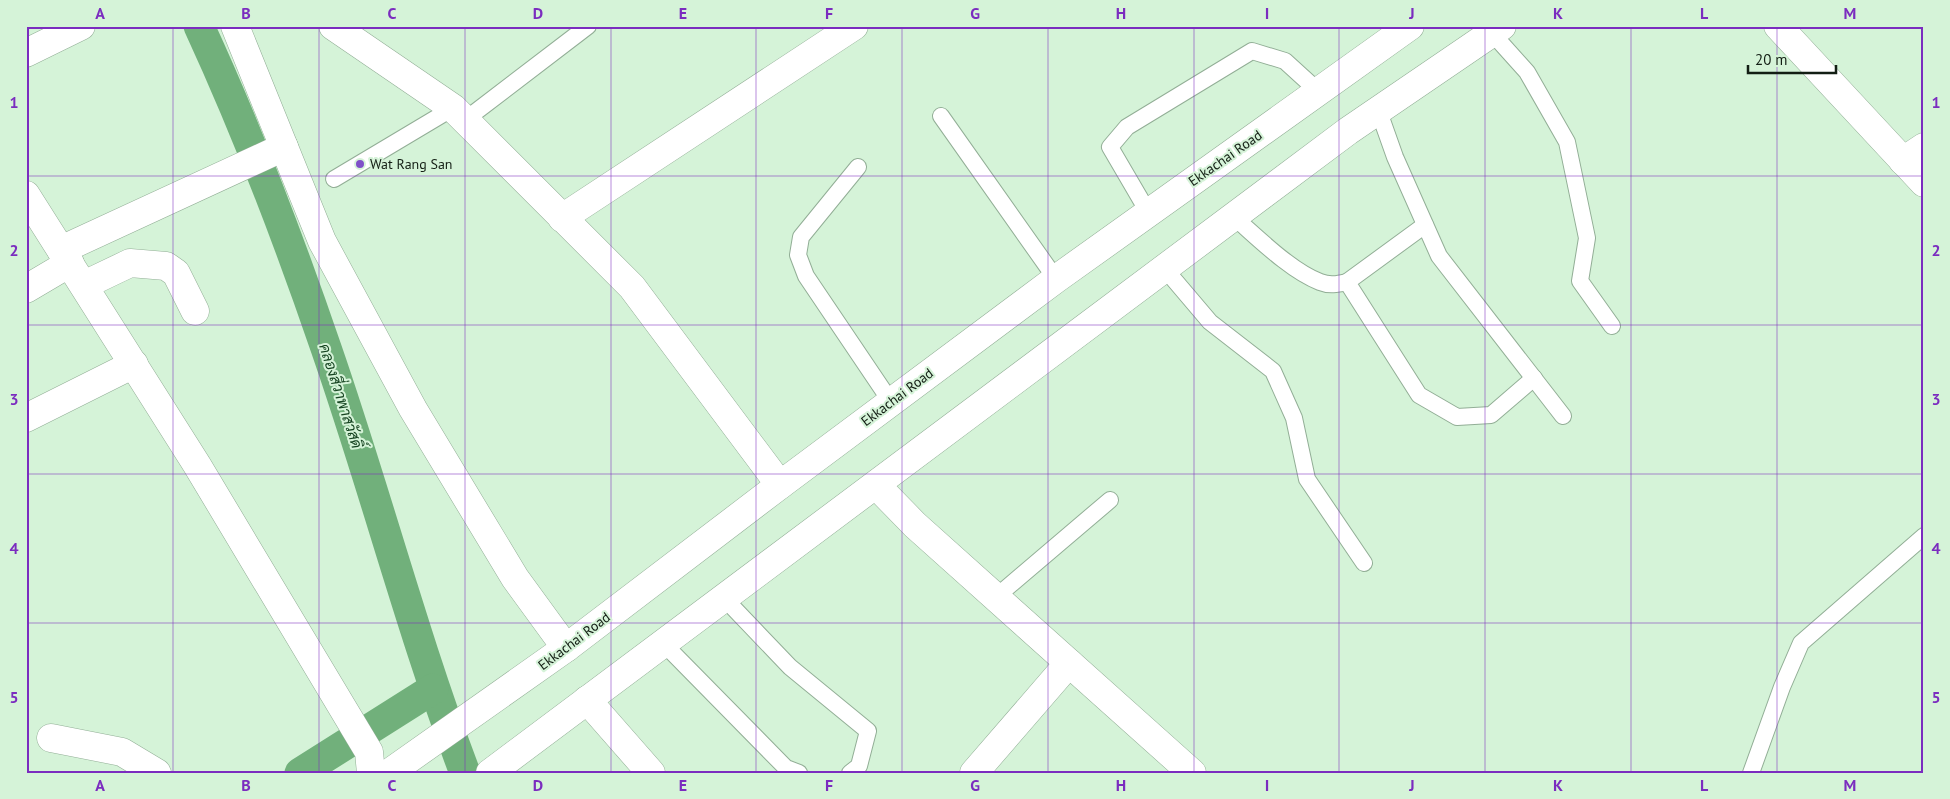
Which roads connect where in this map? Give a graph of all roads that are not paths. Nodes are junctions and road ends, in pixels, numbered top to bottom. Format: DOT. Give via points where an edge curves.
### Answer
graph roads {
  1 [pos="81,26"];
  2 [pos="235,26"];
  3 [pos="333,26"];
  4 [pos="588,26"];
  5 [pos="854,26"];
  6 [pos="1410,26"];
  7 [pos="1778,26"];
  8 [pos="1497,30"];
  9 [pos="26,53"];
  10 [pos="1319,92"];
  11 [pos="1378,109"];
  12 [pos="459,114"];
  13 [pos="941,116"];
  14 [pos="1913,154"];
  15 [pos="265,156"];
  16 [pos="858,167"];
  17 [pos="334,179"];
  18 [pos="1924,183"];
  19 [pos="26,195"];
  20 [pos="1148,212"];
  21 [pos="562,218"];
  22 [pos="1235,218"];
  23 [pos="1425,225"];
  24 [pos="66,256"];
  25 [pos="1165,269"];
  26 [pos="1056,279"];
  27 [pos="1347,282"];
  28 [pos="84,285"];
  29 [pos="26,289"];
  30 [pos="195,311"];
  31 [pos="1612,326"];
  32 [pos="134,364"];
  33 [pos="1534,378"];
  34 [pos="890,402"];
  35 [pos="1563,416"];
  36 [pos="26,418"];
  37 [pos="780,485"];
  38 [pos="877,486"];
  39 [pos="1110,500"];
  40 [pos="1924,536"];
  41 [pos="1364,563"];
  42 [pos="996,597"];
  43 [pos="724,599"];
  44 [pos="664,644"];
  45 [pos="566,648"];
  46 [pos="1069,663"];
  47 [pos="587,700"];
  48 [pos="51,738"];
  49 [pos="370,762"];
  50 [pos="501,765"];
  51 [pos="396,767"];
  52 [pos="157,773"];
  53 [pos="651,773"];
  54 [pos="799,773"];
  55 [pos="850,773"];
  56 [pos="974,773"];
  57 [pos="1192,773"];
  58 [pos="1751,773"];
  1 -- 9 [label="street"];
  2 -- 15 [label="street"];
  3 -- 12 [label="street"];
  4 -- 12 [label="lane"];
  5 -- 21 [label="street"];
  6 -- 10 [label="street, Ekkachai Road"];
  7 -- 14 [label="street"];
  8 -- 11 [label="street"];
  8 -- 31 [label="lane" via="1527,72 1568,142 1587,238 1580,281"];
  10 -- 20 [label="street, Ekkachai Road"];
  10 -- 20 [label="lane" via="1284,61 1252,51 1127,127 1110,147"];
  11 -- 22 [label="street"];
  11 -- 23 [label="lane"];
  12 -- 17 [label="lane"];
  12 -- 21 [label="street"];
  13 -- 26 [label="lane"];
  14 -- 18 [label="street"];
  15 -- 24 [label="street"];
  15 -- 45 [label="street" via="322,241 413,410 515,578"];
  16 -- 34 [label="lane" via="800,237 798,255 806,276"];
  19 -- 24 [label="street"];
  20 -- 26 [label="street, Ekkachai Road"];
  21 -- 37 [label="street" via="632,287"];
  22 -- 25 [label="street"];
  22 -- 27 [label="lane" via="1282,258 1320,282 1333,285"];
  23 -- 27 [label="lane"];
  23 -- 33 [label="lane" via="1439,256"];
  24 -- 28 [label="street"];
  24 -- 29 [label="street"];
  25 -- 38 [label="street"];
  25 -- 41 [label="lane" via="1210,322 1273,370 1294,418 1307,480"];
  26 -- 34 [label="street, Ekkachai Road"];
  27 -- 33 [label="lane" via="1419,395 1457,417 1491,415"];
  28 -- 30 [label="street" via="130,263 166,266 176,273"];
  28 -- 32 [label="street"];
  32 -- 36 [label="street"];
  32 -- 49 [label="street" via="347,716"];
  33 -- 35 [label="lane"];
  34 -- 37 [label="street, Ekkachai Road"];
  37 -- 45 [label="street, Ekkachai Road"];
  38 -- 42 [label="street" via="915,525"];
  38 -- 43 [label="street"];
  39 -- 42 [label="lane"];
  40 -- 58 [label="lane" via="1801,643"];
  42 -- 46 [label="street"];
  43 -- 44 [label="street"];
  43 -- 55 [label="lane" via="790,667 868,731 859,766"];
  44 -- 47 [label="street"];
  44 -- 54 [label="lane" via="786,768"];
  45 -- 51 [label="street, Ekkachai Road"];
  46 -- 56 [label="street"];
  46 -- 57 [label="street"];
  47 -- 50 [label="street"];
  47 -- 53 [label="street"];
  48 -- 52 [label="street" via="122,752"];
}
